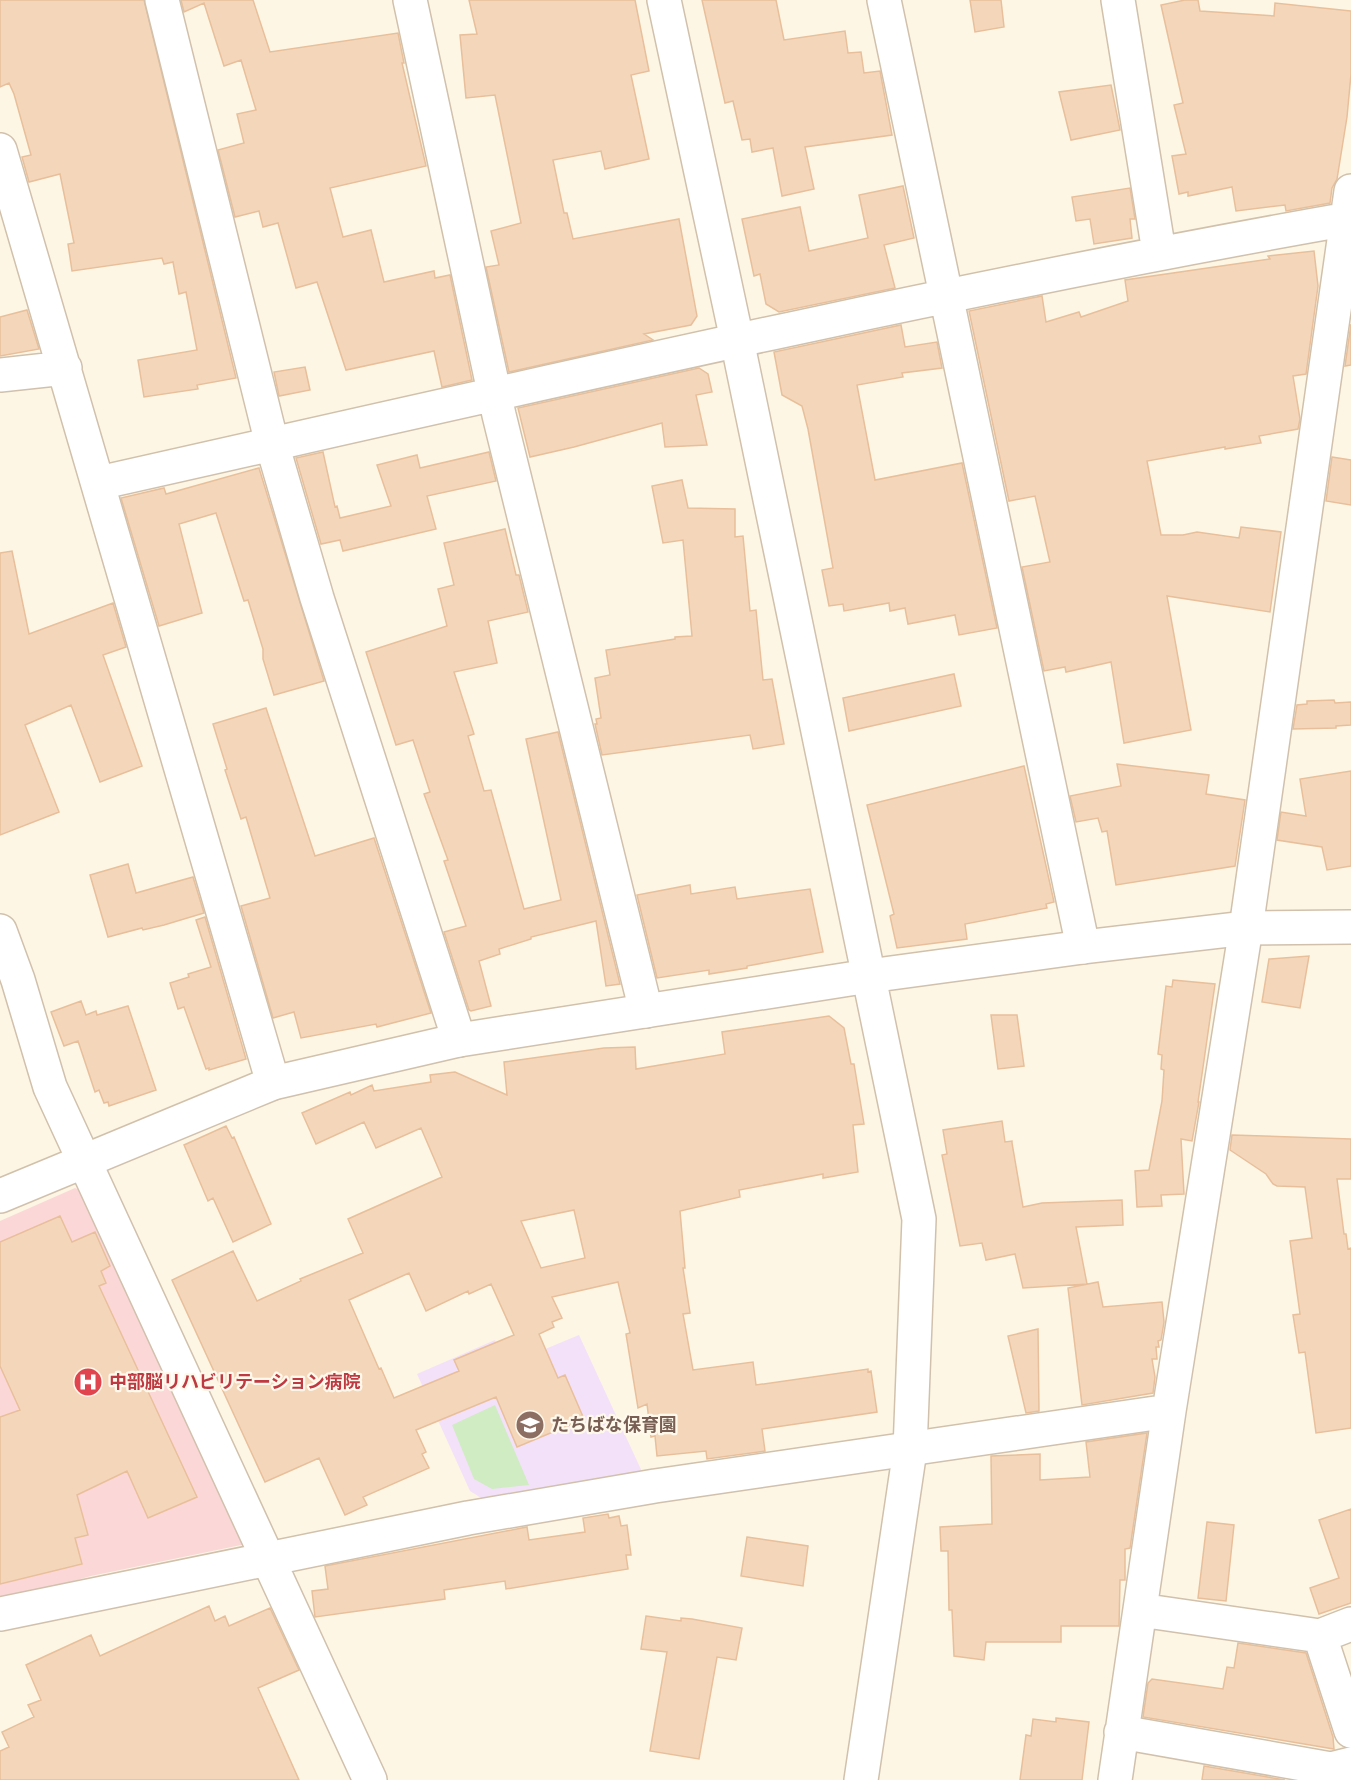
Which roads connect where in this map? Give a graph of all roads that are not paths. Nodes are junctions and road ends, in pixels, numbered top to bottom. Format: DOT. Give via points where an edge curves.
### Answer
graph roads {
  1 [pos="162,0"];
  2 [pos="410,0"];
  3 [pos="664,0"];
  4 [pos="884,0"];
  5 [pos="1118,0"];
  6 [pos="0,150"];
  7 [pos="1349,205"];
  8 [pos="1159,252"];
  9 [pos="946,297"];
  10 [pos="737,340"];
  11 [pos="65,368"];
  12 [pos="0,375"];
  13 [pos="495,394"];
  14 [pos="272,444"];
  15 [pos="99,483"];
  16 [pos="1351,927"];
  17 [pos="1246,928"];
  18 [pos="0,931"];
  19 [pos="1083,947"];
  20 [pos="869,976"];
  21 [pos="9,982"];
  22 [pos="646,1011"];
  23 [pos="459,1040"];
  24 [pos="273,1083"];
  25 [pos="83,1161"];
  26 [pos="0,1196"];
  27 [pos="1169,1411"];
  28 [pos="910,1450"];
  29 [pos="267,1558"];
  30 [pos="1140,1610"];
  31 [pos="0,1614"];
  32 [pos="1351,1624"];
  33 [pos="1320,1636"];
  34 [pos="1351,1731"];
  35 [pos="1121,1732"];
  36 [pos="1351,1764"];
  37 [pos="370,1780"];
  38 [pos="861,1780"];
  39 [pos="1115,1780"];
  1 -- 14 [label="street"];
  2 -- 13 [label="street"];
  3 -- 10 [label="street"];
  4 -- 9 [label="street"];
  5 -- 8 [label="street"];
  6 -- 11 [label="street"];
  7 -- 8 [label="street"];
  7 -- 17 [label="street"];
  8 -- 9 [label="street"];
  9 -- 10 [label="street"];
  9 -- 19 [label="street"];
  10 -- 13 [label="street"];
  10 -- 20 [label="street"];
  11 -- 12 [label="street"];
  11 -- 15 [label="street"];
  13 -- 14 [label="street"];
  13 -- 22 [label="street"];
  14 -- 15 [label="street"];
  14 -- 23 [label="street" via="317,598"];
  15 -- 24 [label="street"];
  16 -- 17 [label="street"];
  17 -- 19 [label="street"];
  17 -- 27 [label="street"];
  18 -- 21 [label="street"];
  19 -- 20 [label="street"];
  20 -- 22 [label="street"];
  20 -- 28 [label="street" via="919,1219"];
  21 -- 25 [label="street"];
  22 -- 23 [label="street"];
  23 -- 24 [label="street"];
  24 -- 25 [label="street"];
  25 -- 26 [label="street"];
  25 -- 29 [label="street"];
  27 -- 28 [label="street"];
  27 -- 30 [label="street"];
  28 -- 29 [label="street" via="632,1490"];
  28 -- 38 [label="street"];
  29 -- 31 [label="street"];
  29 -- 37 [label="street"];
  30 -- 33 [label="street"];
  30 -- 35 [label="street"];
  32 -- 33 [label="street"];
  33 -- 34 [label="street"];
  35 -- 36 [label="street" via="1331,1769"];
  35 -- 39 [label="street"];
}
